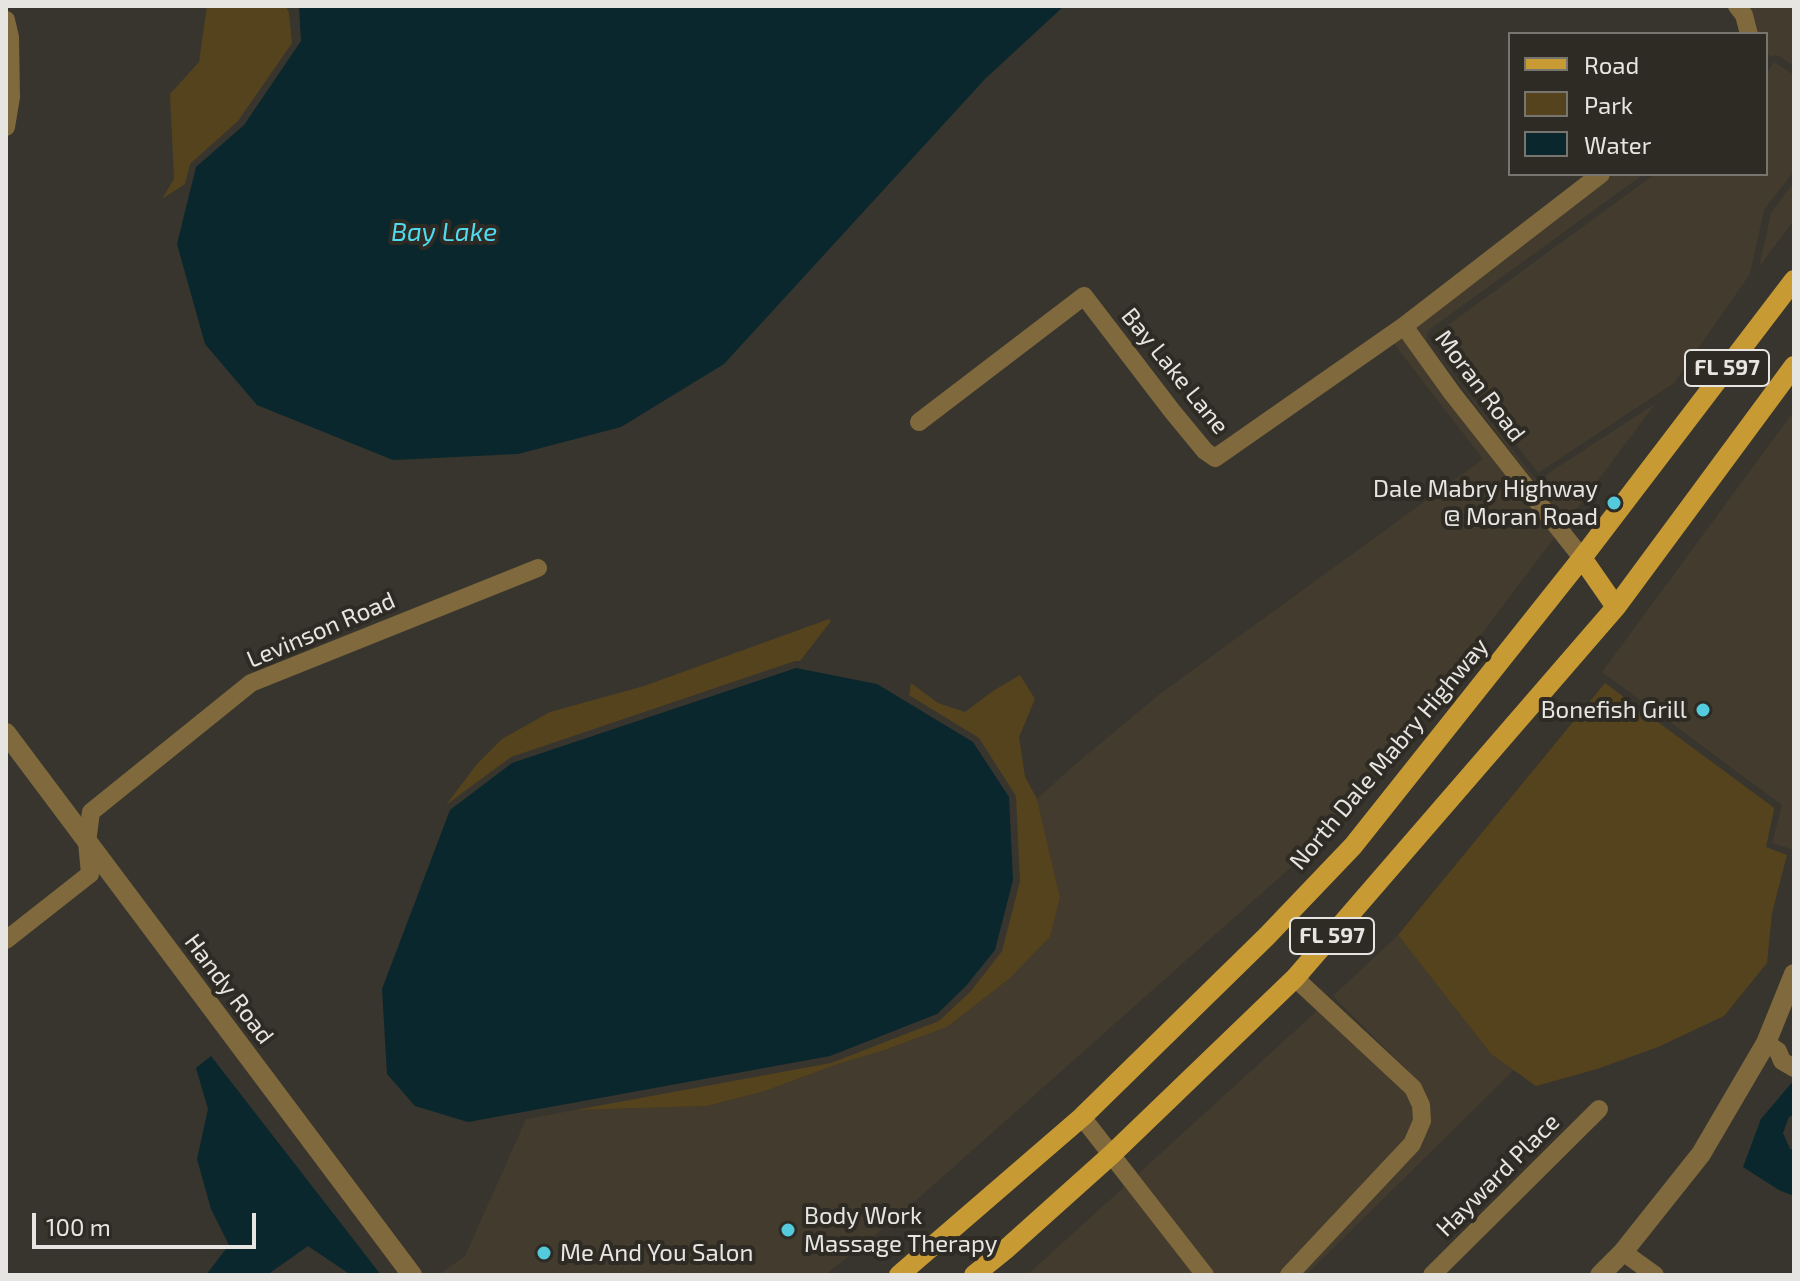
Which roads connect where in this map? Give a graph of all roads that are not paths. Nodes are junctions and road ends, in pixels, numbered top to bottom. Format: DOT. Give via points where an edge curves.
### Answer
graph roads {
  1 [pos="1737,6"];
  2 [pos="6,20"];
  3 [pos="1748,32"];
  4 [pos="6,127"];
  5 [pos="1598,176"];
  6 [pos="1794,280"];
  7 [pos="1404,326"];
  8 [pos="1794,366"];
  9 [pos="919,422"];
  10 [pos="1582,558"];
  11 [pos="538,568"];
  12 [pos="1629,589"];
  13 [pos="1616,607"];
  14 [pos="6,733"];
  15 [pos="87,842"];
  16 [pos="6,940"];
  17 [pos="1794,974"];
  18 [pos="1295,978"];
  19 [pos="1779,1047"];
  20 [pos="1794,1068"];
  21 [pos="1599,1109"];
  22 [pos="1082,1117"];
  23 [pos="1111,1155"];
  24 [pos="1623,1252"];
  25 [pos="412,1275"];
  26 [pos="899,1275"];
  27 [pos="974,1275"];
  28 [pos="1205,1275"];
  29 [pos="1289,1275"];
  30 [pos="1432,1275"];
  31 [pos="1600,1275"];
  32 [pos="1655,1275"];
  1 -- 3 [label="street"];
  2 -- 4 [label="street" via="11,97"];
  5 -- 7 [label="street, Moran Road"];
  6 -- 10 [label="main road, North Dale Mabry Highway / FL 597"];
  7 -- 9 [label="street, Bay Lake Lane" via="1215,458 1084,296"];
  7 -- 10 [label="street, Moran Road"];
  8 -- 12 [label="main road, FL 597"];
  10 -- 12 [label="main road"];
  10 -- 13 [label="main road"];
  10 -- 22 [label="main road, North Dale Mabry Highway / FL 597" via="1353,846"];
  11 -- 15 [label="street, Levinson Road" via="251,683 91,812"];
  12 -- 13 [label="main road, FL 597"];
  13 -- 18 [label="main road, FL 597"];
  14 -- 15 [label="street, Handy Road"];
  15 -- 16 [label="street, Levinson Road" via="90,874"];
  15 -- 25 [label="street, Handy Road"];
  17 -- 19 [label="street"];
  18 -- 23 [label="main road, FL 597"];
  18 -- 29 [label="street" via="1413,1088 1422,1121 1412,1144"];
  19 -- 20 [label="street" via="1782,1061"];
  19 -- 24 [label="street"];
  21 -- 30 [label="street, Hayward Place"];
  22 -- 23 [label="street"];
  22 -- 26 [label="main road, North Dale Mabry Highway / FL 597"];
  23 -- 27 [label="main road, FL 597"];
  23 -- 28 [label="street"];
  24 -- 31 [label="street"];
  24 -- 32 [label="street"];
}
